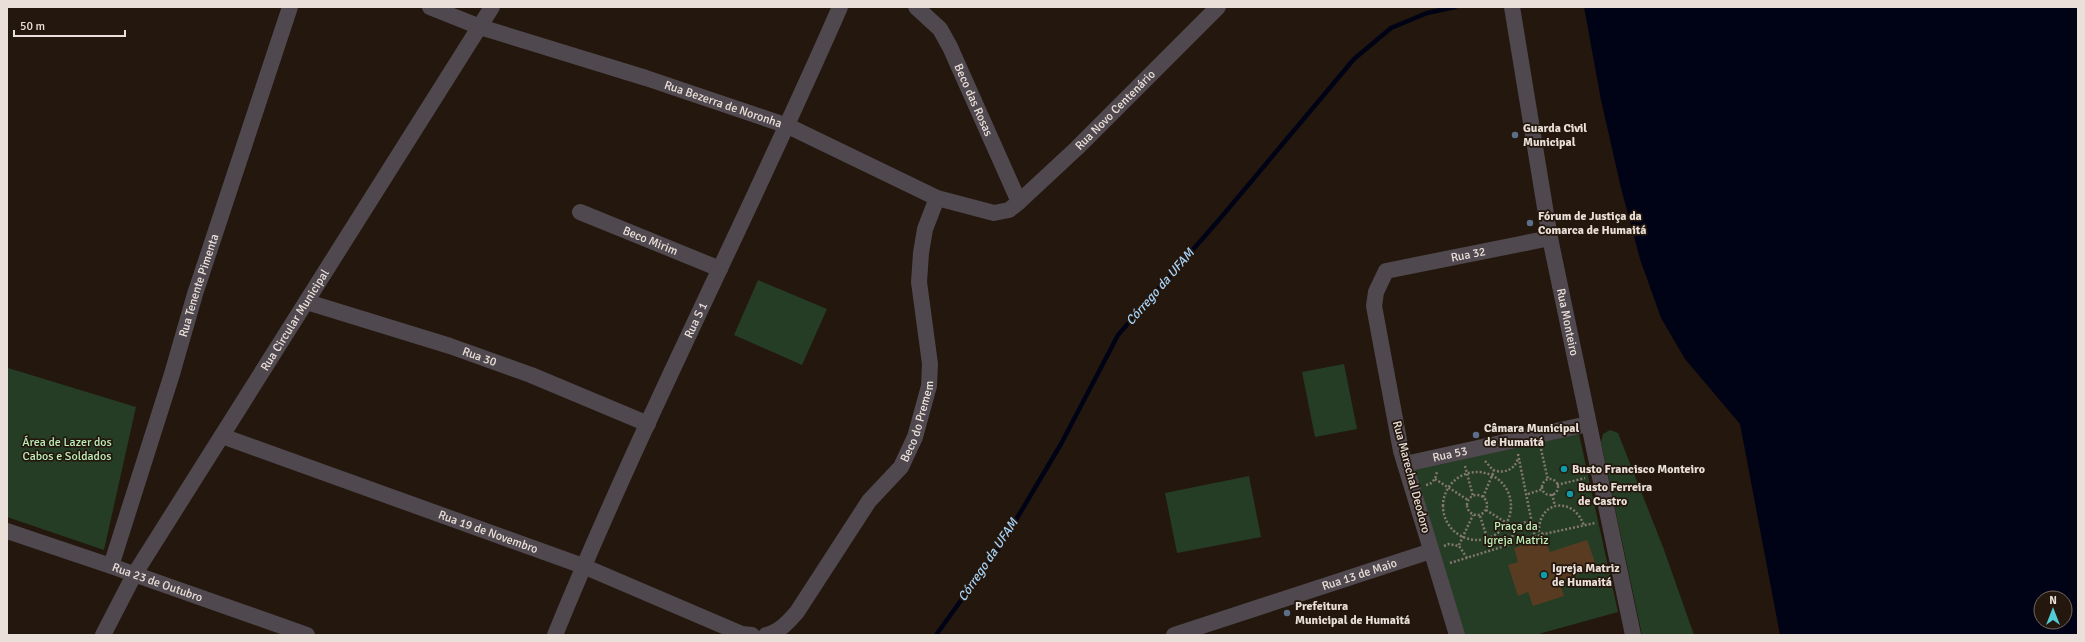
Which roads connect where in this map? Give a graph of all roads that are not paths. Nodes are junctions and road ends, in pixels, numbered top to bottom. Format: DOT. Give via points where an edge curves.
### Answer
graph roads {
  1 [pos="290,7"];
  2 [pos="430,7"];
  3 [pos="492,7"];
  4 [pos="840,7"];
  5 [pos="916,7"];
  6 [pos="1218,7"];
  7 [pos="1513,9"];
  8 [pos="480,27"];
  9 [pos="788,126"];
  10 [pos="937,198"];
  11 [pos="1014,206"];
  12 [pos="580,212"];
  13 [pos="1550,238"];
  14 [pos="720,269"];
  15 [pos="1386,271"];
  16 [pos="306,302"];
  17 [pos="648,424"];
  18 [pos="1588,424"];
  19 [pos="222,436"];
  20 [pos="1405,464"];
  21 [pos="7,531"];
  22 [pos="1431,551"];
  23 [pos="111,566"];
  24 [pos="583,566"];
  25 [pos="134,575"];
  26 [pos="1184,633"];
  27 [pos="102,635"];
  28 [pos="307,635"];
  29 [pos="555,635"];
  30 [pos="752,635"];
  31 [pos="766,635"];
  32 [pos="1457,635"];
  33 [pos="1633,635"];
  1 -- 23 [label="street, Rua Tenente Pimenta" via="195,294"];
  2 -- 8 [label="street, Rua Bezerra de Noronha"];
  3 -- 8 [label="street, Rua Circular Municipal"];
  4 -- 9 [label="street, Rua S 1"];
  5 -- 11 [label="street, Beco das Rosas" via="940,29 950,47"];
  6 -- 11 [label="street, Rua Novo Centenário" via="1077,148"];
  7 -- 13 [label="street, Rua Monteiro"];
  8 -- 9 [label="street, Rua Bezerra de Noronha" via="646,78"];
  8 -- 16 [label="street, Rua Circular Municipal"];
  9 -- 10 [label="street, Rua Bezerra de Noronha"];
  9 -- 14 [label="street, Rua S 1"];
  10 -- 11 [label="street, Rua Bezerra de Noronha" via="994,213"];
  10 -- 31 [label="street, Beco do Premem" via="921,253 919,282 930,364 929,386 915,437 901,467 869,501 797,612 786,625"];
  12 -- 14 [label="street, Beco Mirim"];
  13 -- 15 [label="street, Rua 32"];
  13 -- 18 [label="street, Rua Monteiro"];
  14 -- 17 [label="street, Rua S 1"];
  15 -- 20 [label="street, Rua Marechal Deodoro" via="1376,292 1374,306"];
  16 -- 17 [label="street, Rua 30" via="450,346 531,375"];
  16 -- 19 [label="street, Rua Circular Municipal"];
  17 -- 24 [label="street, Rua S 1"];
  18 -- 20 [label="street, Rua 53"];
  18 -- 33 [label="street, Rua Monteiro"];
  19 -- 24 [label="street, Rua 19 de Novembro"];
  19 -- 25 [label="street, Rua Circular Municipal"];
  20 -- 22 [label="street, Rua Marechal Deodoro"];
  21 -- 23 [label="street, Rua 23 de Outubro"];
  22 -- 26 [label="street, Rua 13 de Maio"];
  22 -- 32 [label="street, Rua Marechal Deodoro"];
  23 -- 25 [label="street, Rua 23 de Outubro"];
  24 -- 29 [label="street, Rua S 1"];
  24 -- 30 [label="street, Rua 19 de Novembro" via="742,634"];
  25 -- 27 [label="street, Rua Circular Municipal"];
  25 -- 28 [label="street, Rua 23 de Outubro"];
}
